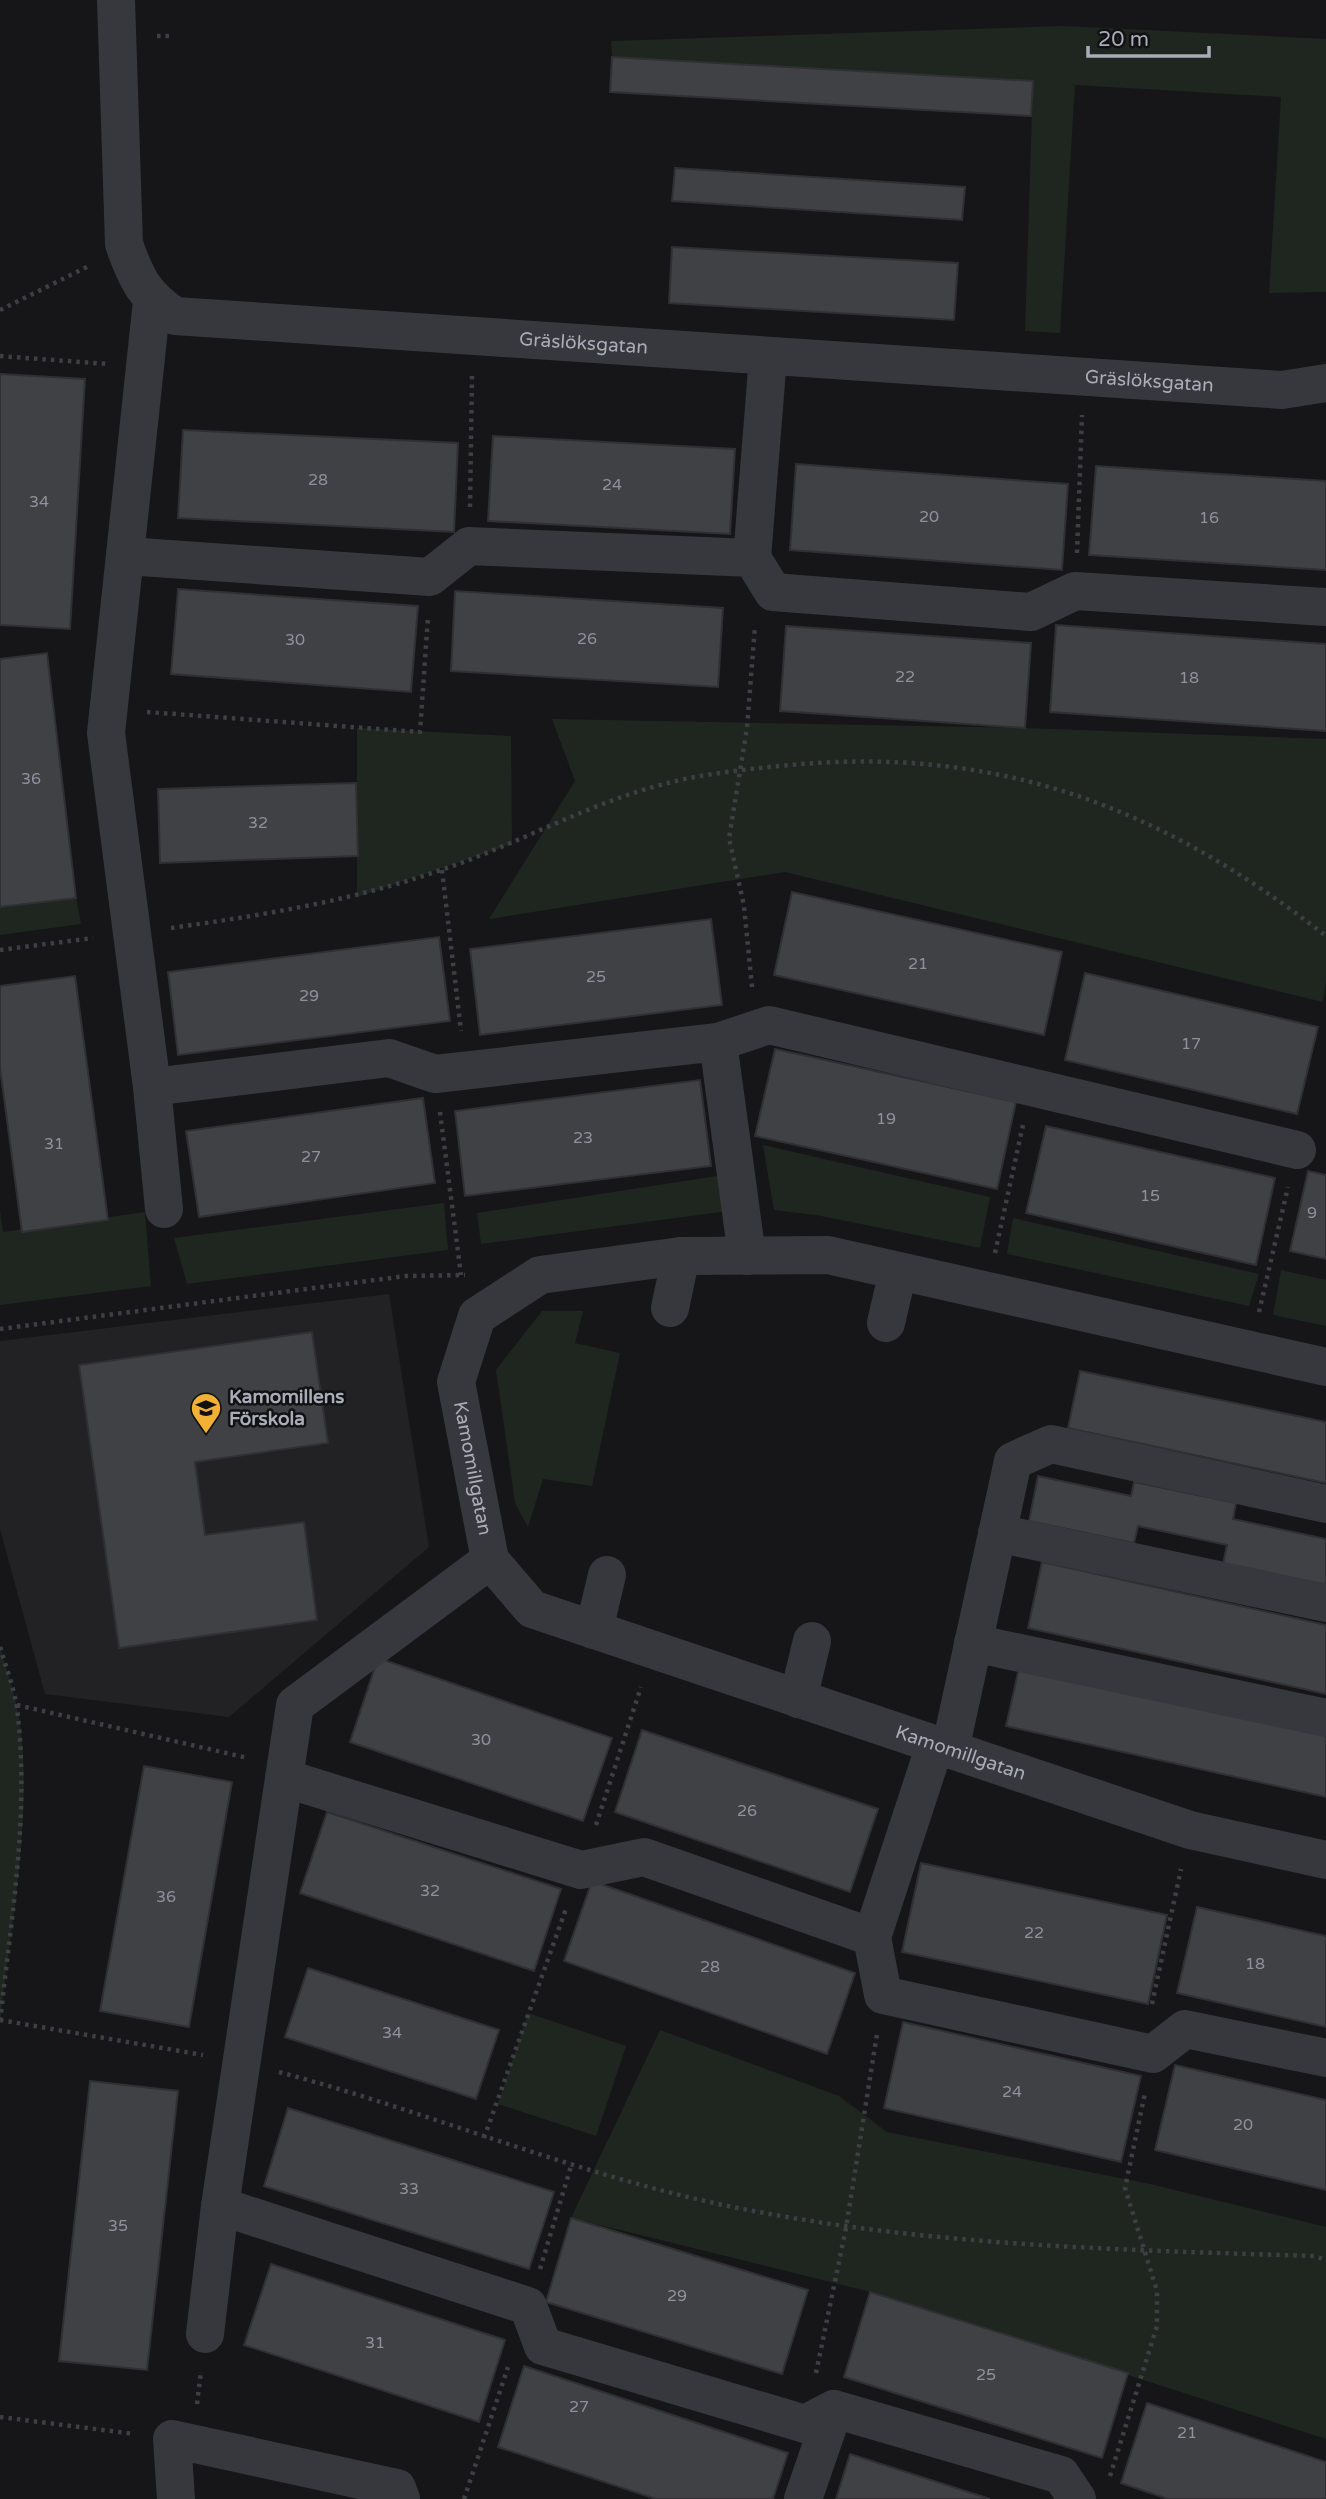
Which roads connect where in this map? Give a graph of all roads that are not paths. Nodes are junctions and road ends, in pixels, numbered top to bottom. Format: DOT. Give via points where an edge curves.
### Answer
graph roads {
  1 [pos="116,0"];
  2 [pos="152,301"];
  3 [pos="768,357"];
  4 [pos="1326,383"];
  5 [pos="126,556"];
  6 [pos="752,558"];
  7 [pos="1326,607"];
  8 [pos="735,1037"];
  9 [pos="152,1087"];
  10 [pos="1297,1150"];
  11 [pos="164,1209"];
  12 [pos="681,1256"];
  13 [pos="747,1256"];
  14 [pos="898,1271"];
  15 [pos="670,1308"];
  16 [pos="886,1323"];
  17 [pos="1326,1367"];
  18 [pos="1326,1504"];
  19 [pos="996,1533"];
  20 [pos="490,1560"];
  21 [pos="607,1575"];
  22 [pos="1326,1603"];
  23 [pos="594,1630"];
  24 [pos="812,1641"];
  25 [pos="972,1643"];
  26 [pos="799,1699"];
  27 [pos="1326,1718"];
  28 [pos="943,1747"];
  29 [pos="285,1772"];
  30 [pos="1326,1860"];
  31 [pos="872,1937"];
  32 [pos="1326,2059"];
  33 [pos="220,2206"];
  34 [pos="205,2334"];
  35 [pos="819,2416"];
  36 [pos="1092,2493"];
  37 [pos="176,2499"];
  38 [pos="401,2499"];
  39 [pos="803,2499"];
  1 -- 2 [label="street" via="124,244"];
  2 -- 3 [label="street, Gräslöksgatan" via="175,316 198,320"];
  2 -- 5 [label="street"];
  3 -- 4 [label="street, Gräslöksgatan" via="1282,390"];
  3 -- 6 [label="street"];
  5 -- 6 [label="street" via="430,577 469,546"];
  5 -- 9 [label="street" via="106,733"];
  6 -- 7 [label="street" via="774,592 1031,612 1076,591"];
  8 -- 9 [label="street" via="450,1072 389,1058"];
  8 -- 10 [label="street" via="769,1025"];
  8 -- 13 [label="street"];
  9 -- 11 [label="street"];
  12 -- 13 [label="street, Kamomillgatan"];
  12 -- 15 [label="street"];
  12 -- 20 [label="street, Kamomillgatan" via="540,1275 477,1316 456,1382"];
  13 -- 14 [label="street, Kamomillgatan" via="828,1255"];
  14 -- 16 [label="street"];
  14 -- 17 [label="street, Kamomillgatan"];
  18 -- 19 [label="street" via="1051,1444 1013,1461"];
  19 -- 22 [label="street"];
  19 -- 25 [label="street"];
  20 -- 23 [label="street, Kamomillgatan" via="532,1609"];
  20 -- 29 [label="street" via="295,1705"];
  21 -- 23 [label="street"];
  23 -- 26 [label="street, Kamomillgatan"];
  24 -- 26 [label="street"];
  25 -- 27 [label="street"];
  25 -- 28 [label="street"];
  26 -- 28 [label="street, Kamomillgatan"];
  28 -- 30 [label="street, Kamomillgatan" via="1190,1830"];
  28 -- 31 [label="street"];
  29 -- 31 [label="street" via="581,1870 644,1857"];
  29 -- 33 [label="street"];
  31 -- 32 [label="street" via="883,1995 1147,2053 1185,2029"];
  33 -- 34 [label="street"];
  33 -- 35 [label="street" via="528,2306 543,2346"];
  35 -- 36 [label="street" via="1061,2475"];
  35 -- 39 [label="street"];
  37 -- 38 [label="street" via="182,2441 397,2488"];
}
